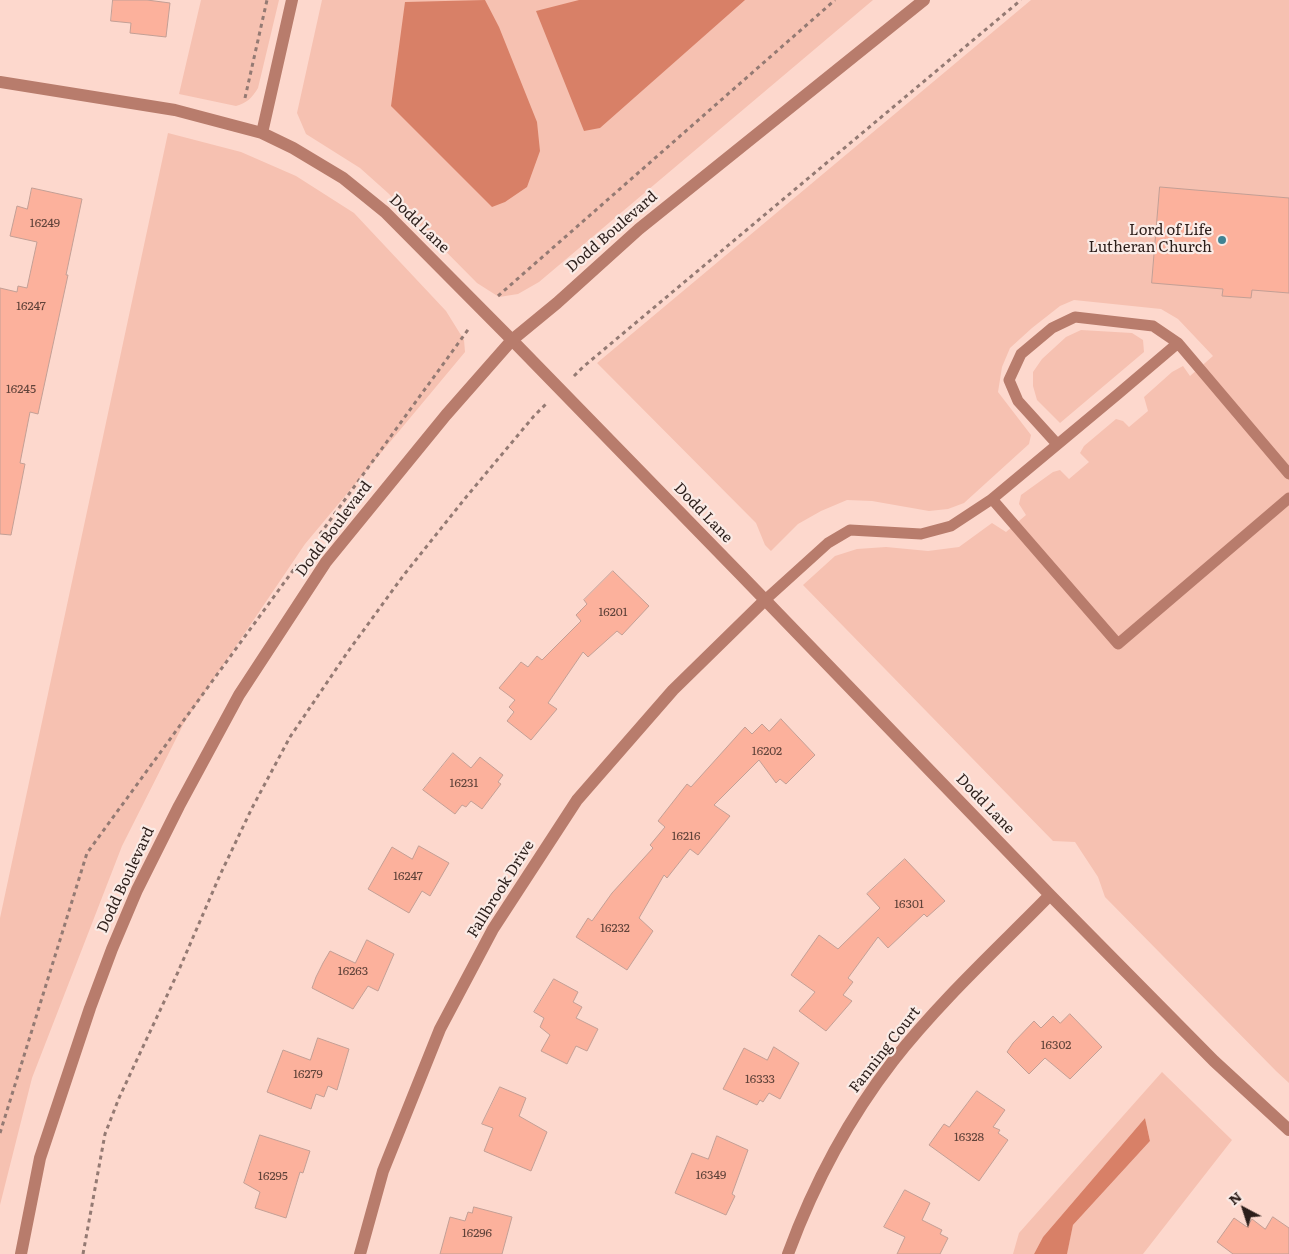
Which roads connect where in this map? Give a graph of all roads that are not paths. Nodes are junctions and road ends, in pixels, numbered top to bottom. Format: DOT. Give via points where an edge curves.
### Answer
graph roads {
  1 [pos="292,0"];
  2 [pos="924,0"];
  3 [pos="0,82"];
  4 [pos="262,132"];
  5 [pos="512,340"];
  6 [pos="1178,343"];
  7 [pos="1057,444"];
  8 [pos="1289,474"];
  9 [pos="1289,498"];
  10 [pos="992,499"];
  11 [pos="765,600"];
  12 [pos="1050,895"];
  13 [pos="1289,1130"];
  14 [pos="20,1254"];
  15 [pos="360,1254"];
  16 [pos="788,1254"];
  1 -- 4 [label="street"];
  2 -- 5 [label="street, Dodd Boulevard" via="639,229"];
  3 -- 4 [label="street, Dodd Lane" via="175,110"];
  4 -- 5 [label="street, Dodd Lane" via="343,178 385,212"];
  5 -- 11 [label="street, Dodd Lane"];
  5 -- 14 [label="street, Dodd Boulevard" via="326,562 239,694 183,797 137,890 90,1008 40,1158"];
  6 -- 7 [label="lane"];
  6 -- 7 [label="lane" via="1153,326 1075,317 1052,328 1021,354 1009,380 1018,401"];
  6 -- 8 [label="lane"];
  7 -- 10 [label="lane"];
  9 -- 10 [label="lane" via="1118,644"];
  10 -- 11 [label="lane" via="951,526 921,534 850,530 828,543"];
  11 -- 12 [label="street, Dodd Lane"];
  11 -- 15 [label="street, Fallbrook Drive" via="673,690 577,800 493,929 440,1029 383,1170"];
  12 -- 13 [label="street, Dodd Lane" via="1214,1061"];
  12 -- 16 [label="street, Fanning Court" via="958,987 893,1062 859,1109 826,1167"];
}
